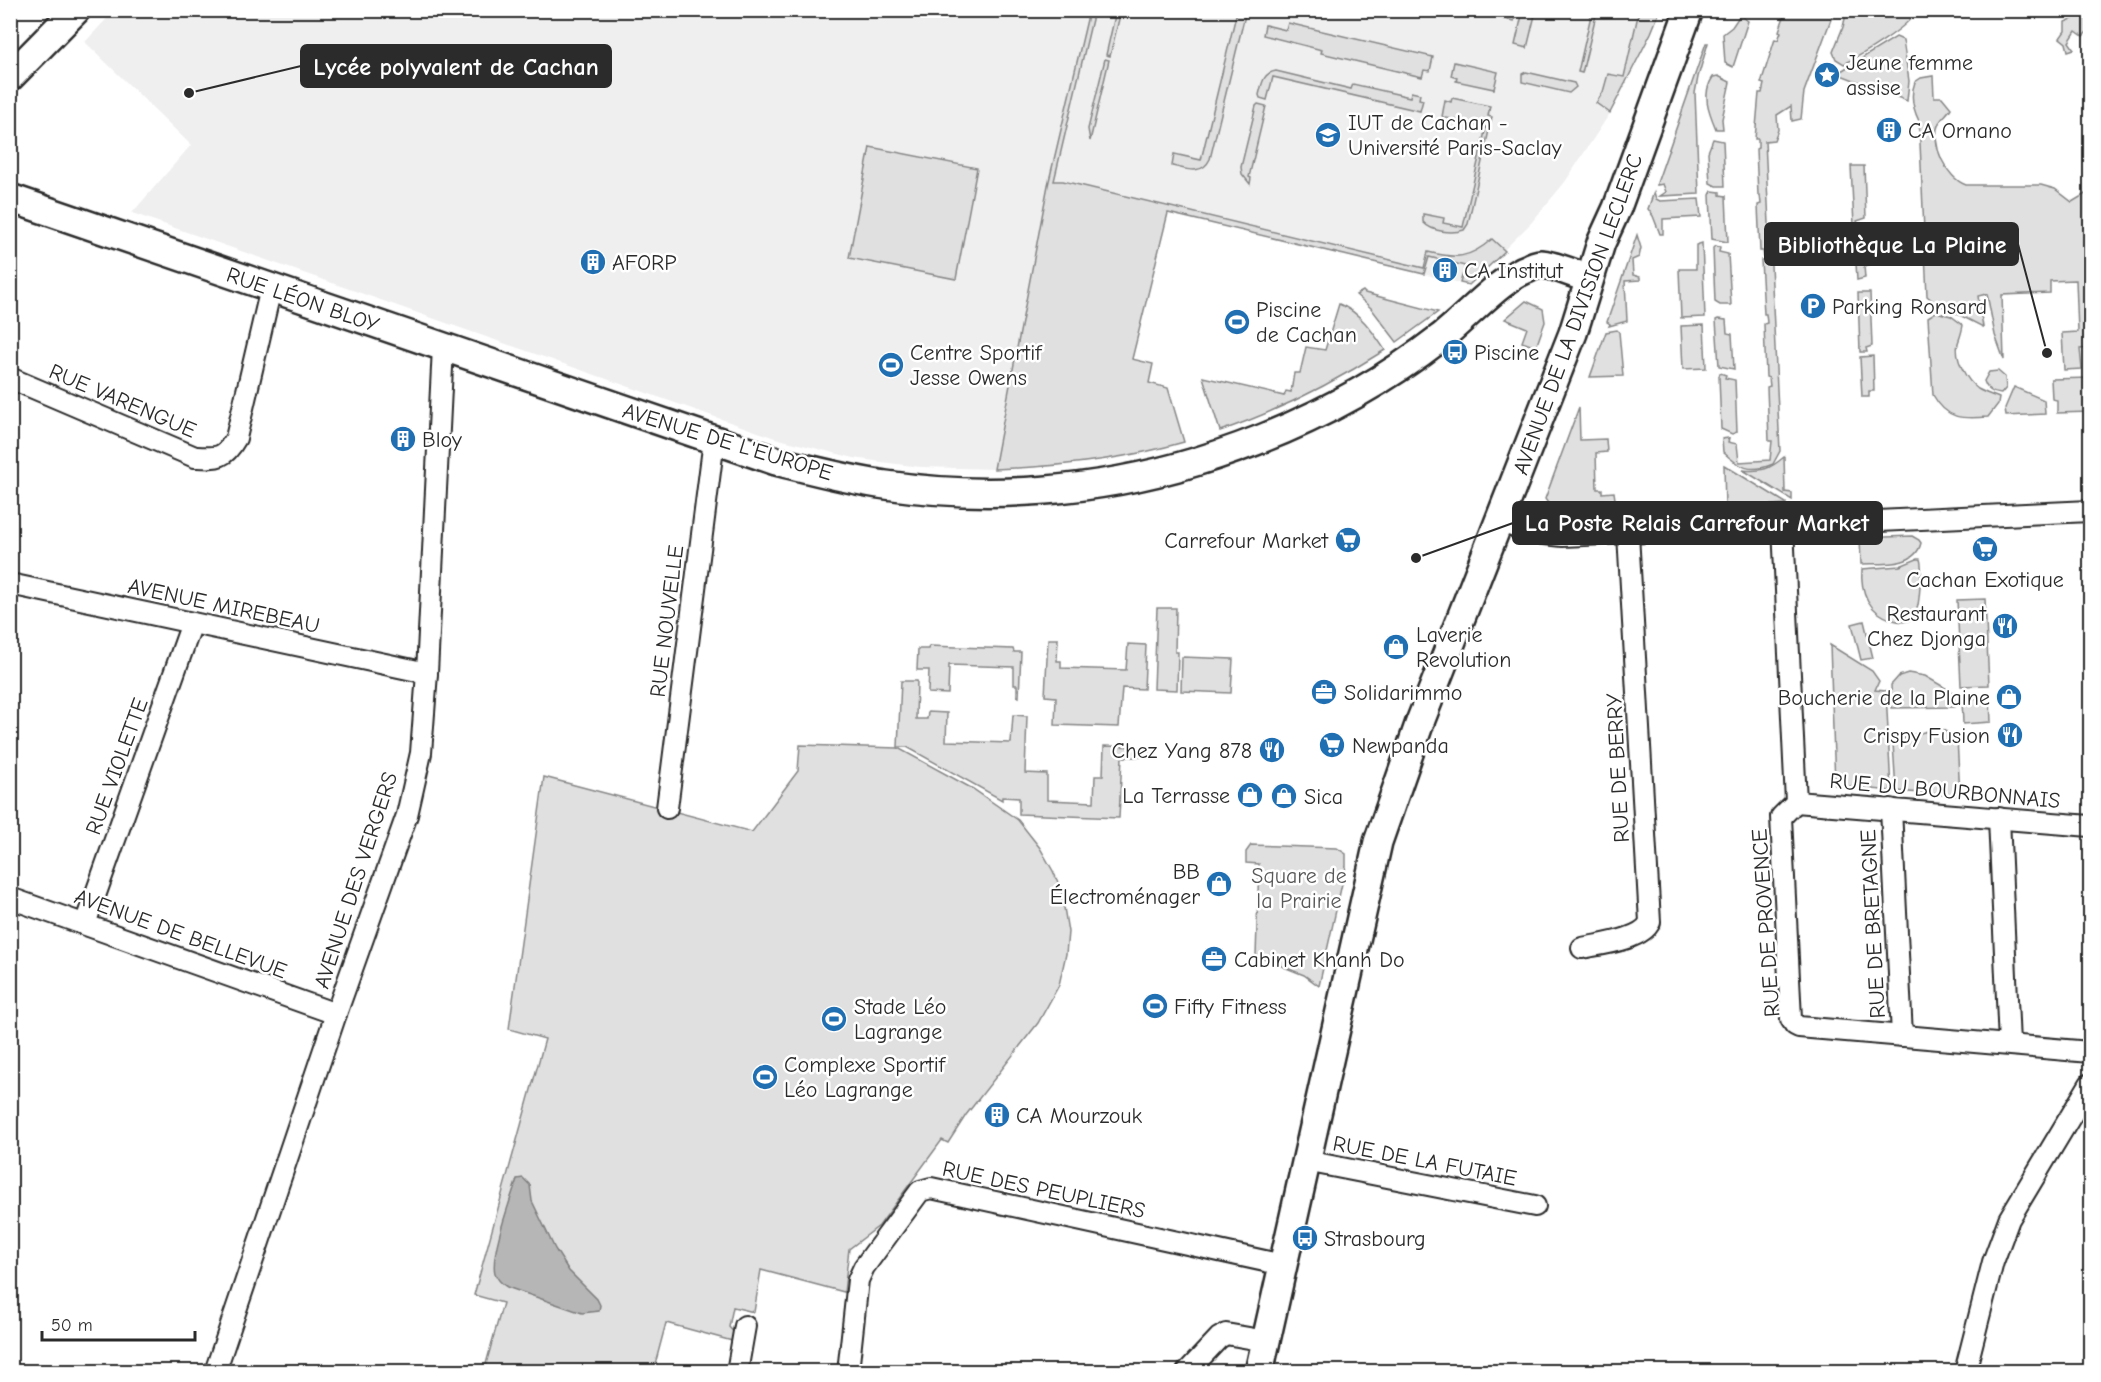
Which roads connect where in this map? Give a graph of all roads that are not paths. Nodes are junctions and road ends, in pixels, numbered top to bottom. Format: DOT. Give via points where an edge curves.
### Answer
graph roads {
  1 [pos="76,10"];
  2 [pos="1689,10"];
  3 [pos="10,76"];
  4 [pos="10,198"];
  5 [pos="1589,279"];
  6 [pos="271,288"];
  7 [pos="443,347"];
  8 [pos="10,378"];
  9 [pos="597,399"];
  10 [pos="714,440"];
  11 [pos="2091,511"];
  12 [pos="1499,522"];
  13 [pos="1783,527"];
  14 [pos="1628,534"];
  15 [pos="10,584"];
  16 [pos="192,623"];
  17 [pos="427,673"];
  18 [pos="1796,802"];
  19 [pos="667,808"];
  20 [pos="1891,809"];
  21 [pos="1999,818"];
  22 [pos="2091,826"];
  23 [pos="10,898"];
  24 [pos="85,924"];
  25 [pos="1582,948"];
  26 [pos="336,1014"];
  27 [pos="1902,1036"];
  28 [pos="2009,1044"];
  29 [pos="2091,1052"];
  30 [pos="2091,1084"];
  31 [pos="1306,1161"];
  32 [pos="1535,1206"];
  33 [pos="1283,1265"];
  34 [pos="745,1326"];
  35 [pos="1266,1341"];
  36 [pos="214,1371"];
  37 [pos="737,1371"];
  38 [pos="848,1371"];
  39 [pos="1187,1371"];
  40 [pos="1259,1371"];
  41 [pos="1965,1371"];
  1 -- 3 [label="street"];
  2 -- 5 [label="street, AVENUE DE LA DIVISION LECLERC"];
  4 -- 6 [label="street, RUE LÉON BLOY"];
  5 -- 10 [label="street, AVENUE DE L'EUROPE" via="1541,264 1526,268 1440,338 1326,410 1255,442 1194,462 1107,481 993,493 920,489 810,470"];
  5 -- 12 [label="street, AVENUE DE LA DIVISION LECLERC" via="1573,333"];
  6 -- 7 [label="street, RUE LÉON BLOY"];
  6 -- 8 [label="street, RUE VARENGUE" via="236,438 228,452 216,458 195,457"];
  7 -- 9 [label="street, RUE LÉON BLOY"];
  7 -- 17 [label="street, AVENUE DES VERGERS"];
  9 -- 10 [label="street, AVENUE DE L'EUROPE"];
  10 -- 19 [label="street, RUE NOUVELLE"];
  11 -- 13 [label="street"];
  12 -- 14 [label="street" via="1535,533 1563,536"];
  12 -- 31 [label="street, AVENUE DE LA DIVISION LECLERC" via="1390,802"];
  13 -- 14 [label="street"];
  13 -- 18 [label="street"];
  14 -- 25 [label="street, RUE DE BERRY" via="1650,922 1647,929 1636,935"];
  15 -- 16 [label="street, AVENUE MIREBEAU"];
  16 -- 17 [label="street, AVENUE MIREBEAU"];
  16 -- 24 [label="street, RUE VIOLETTE"];
  17 -- 26 [label="street, AVENUE DES VERGERS" via="421,753 407,815"];
  18 -- 20 [label="street, RUE DU BOURBONNAIS"];
  18 -- 27 [label="street, RUE DE PROVENCE" via="1781,817 1791,1019 1799,1027"];
  20 -- 21 [label="street, RUE DU BOURBONNAIS"];
  20 -- 27 [label="street, RUE DE BRETAGNE"];
  21 -- 22 [label="street, RUE DU BOURBONNAIS"];
  21 -- 28 [label="street"];
  23 -- 24 [label="street, AVENUE DE BELLEVUE"];
  24 -- 26 [label="street, AVENUE DE BELLEVUE"];
  26 -- 36 [label="street, AVENUE DES VERGERS"];
  27 -- 28 [label="street, RUE DE PROVENCE"];
  28 -- 29 [label="street, RUE DE PROVENCE"];
  30 -- 41 [label="street" via="2009,1219 1993,1262"];
  31 -- 32 [label="street, RUE DE LA FUTAIE"];
  31 -- 33 [label="street, AVENUE DE LA DIVISION LECLERC"];
  33 -- 35 [label="street, AVENUE DE LA DIVISION LECLERC"];
  33 -- 38 [label="street, RUE DES PEUPLIERS" via="931,1188 920,1191 858,1280"];
  34 -- 37 [label="street"];
  35 -- 39 [label="street" via="1226,1334"];
  35 -- 40 [label="street, AVENUE DE LA DIVISION LECLERC"];
}
